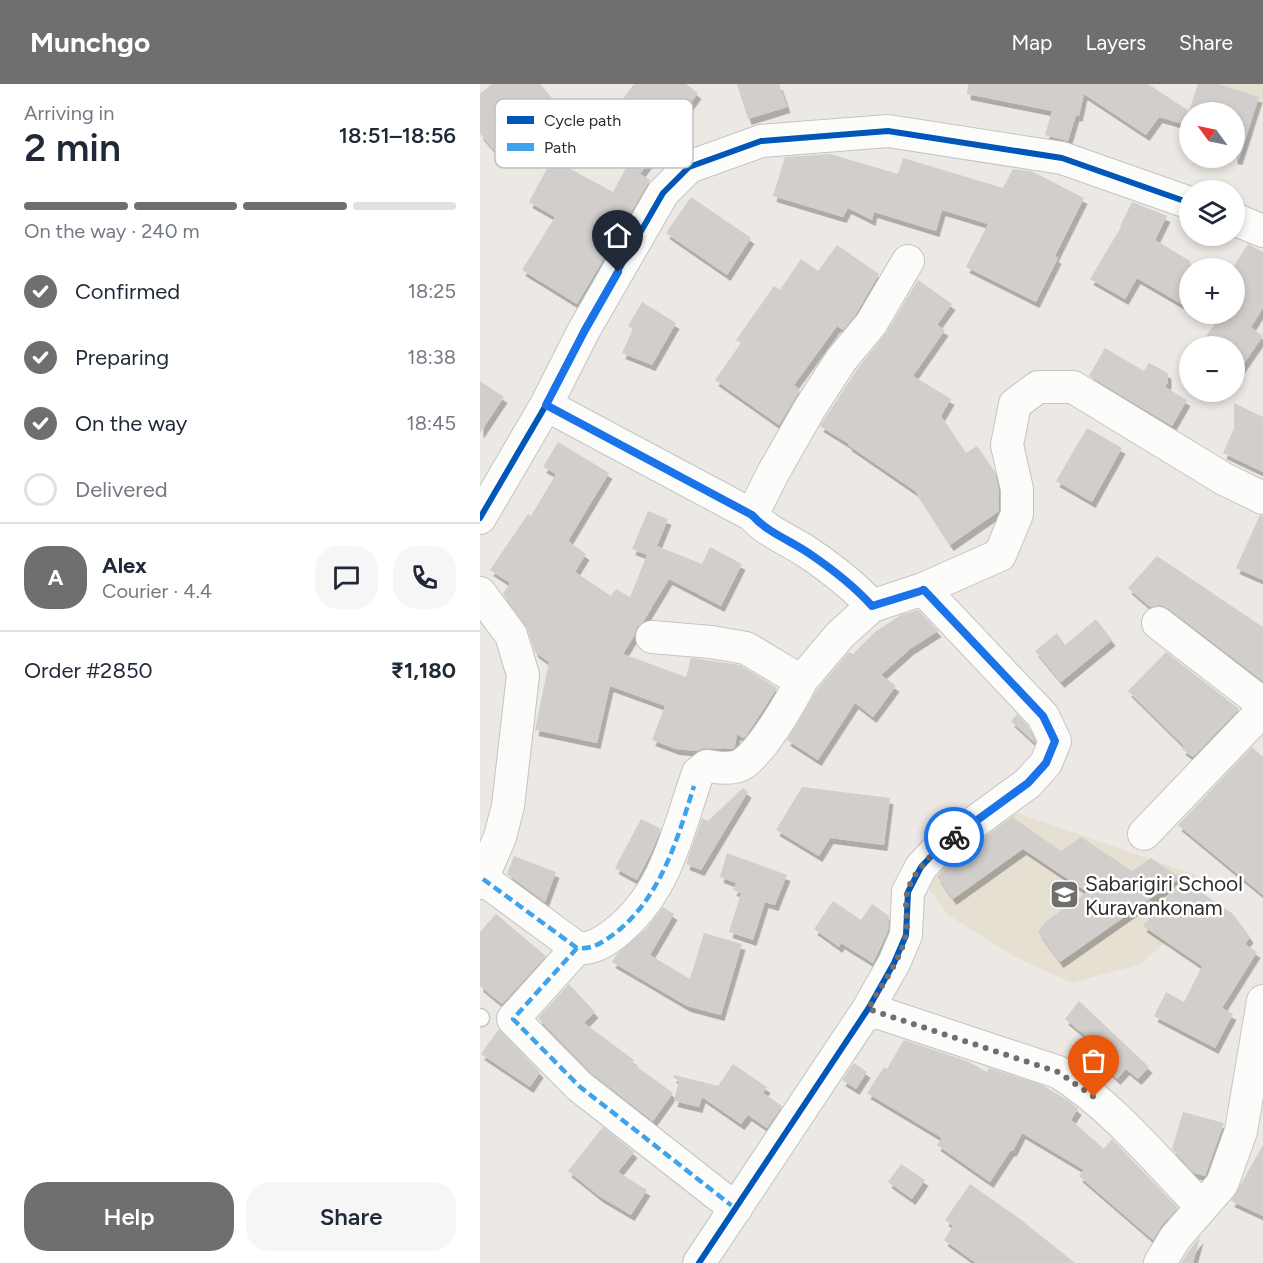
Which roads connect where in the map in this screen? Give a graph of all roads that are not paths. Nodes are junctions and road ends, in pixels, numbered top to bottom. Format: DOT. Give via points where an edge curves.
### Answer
graph roads {
  1 [pos="693,166"];
  2 [pos="688,168"];
  3 [pos="1179,199"];
  4 [pos="1245,222"];
  5 [pos="1263,231"];
  6 [pos="908,261"];
  7 [pos="546,405"];
  8 [pos="1263,498"];
  9 [pos="752,515"];
  10 [pos="480,518"];
  11 [pos="924,590"];
  12 [pos="480,593"];
  13 [pos="872,606"];
  14 [pos="1158,623"];
  15 [pos="652,637"];
  16 [pos="801,681"];
  17 [pos="1263,704"];
  18 [pos="1263,710"];
  19 [pos="1144,834"];
  20 [pos="481,881"];
  21 [pos="577,948"];
  22 [pos="1263,1001"];
  23 [pos="868,1009"];
  24 [pos="1202,1207"];
  25 [pos="736,1209"];
  26 [pos="699,1263"];
  27 [pos="1160,1263"];
  1 -- 3 [label="street" via="761,141 888,131 1062,158"];
  2 -- 7 [label="street" via="663,193"];
  4 -- 5 [label="street"];
  6 -- 9 [label="street" via="871,324 841,360 810,408"];
  7 -- 9 [label="street"];
  7 -- 10 [label="street"];
  8 -- 11 [label="street" via="1224,479 1073,387 1038,387 1015,405 1007,445 1017,489 1017,514 1000,555"];
  9 -- 13 [label="street" via="762,527 810,554 860,592"];
  11 -- 13 [label="street"];
  11 -- 23 [label="street" via="1043,716 1055,741 1046,763 1028,783 938,849 921,867 908,892 906,935"];
  12 -- 20 [label="street" via="511,634 523,675 508,806"];
  13 -- 16 [label="street" via="840,635"];
  14 -- 17 [label="street"];
  15 -- 16 [label="street" via="746,648"];
  16 -- 21 [label="street" via="766,739 743,764 707,766 698,773 677,842 654,892 625,925 601,944"];
  18 -- 19 [label="street"];
  20 -- 21 [label="street"];
  21 -- 25 [label="street" via="513,1019 579,1086"];
  22 -- 24 [label="street" via="1241,1131 1222,1184"];
  23 -- 24 [label="street" via="1058,1072 1106,1107"];
  23 -- 25 [label="street"];
  24 -- 27 [label="street"];
  25 -- 26 [label="street"];
}
